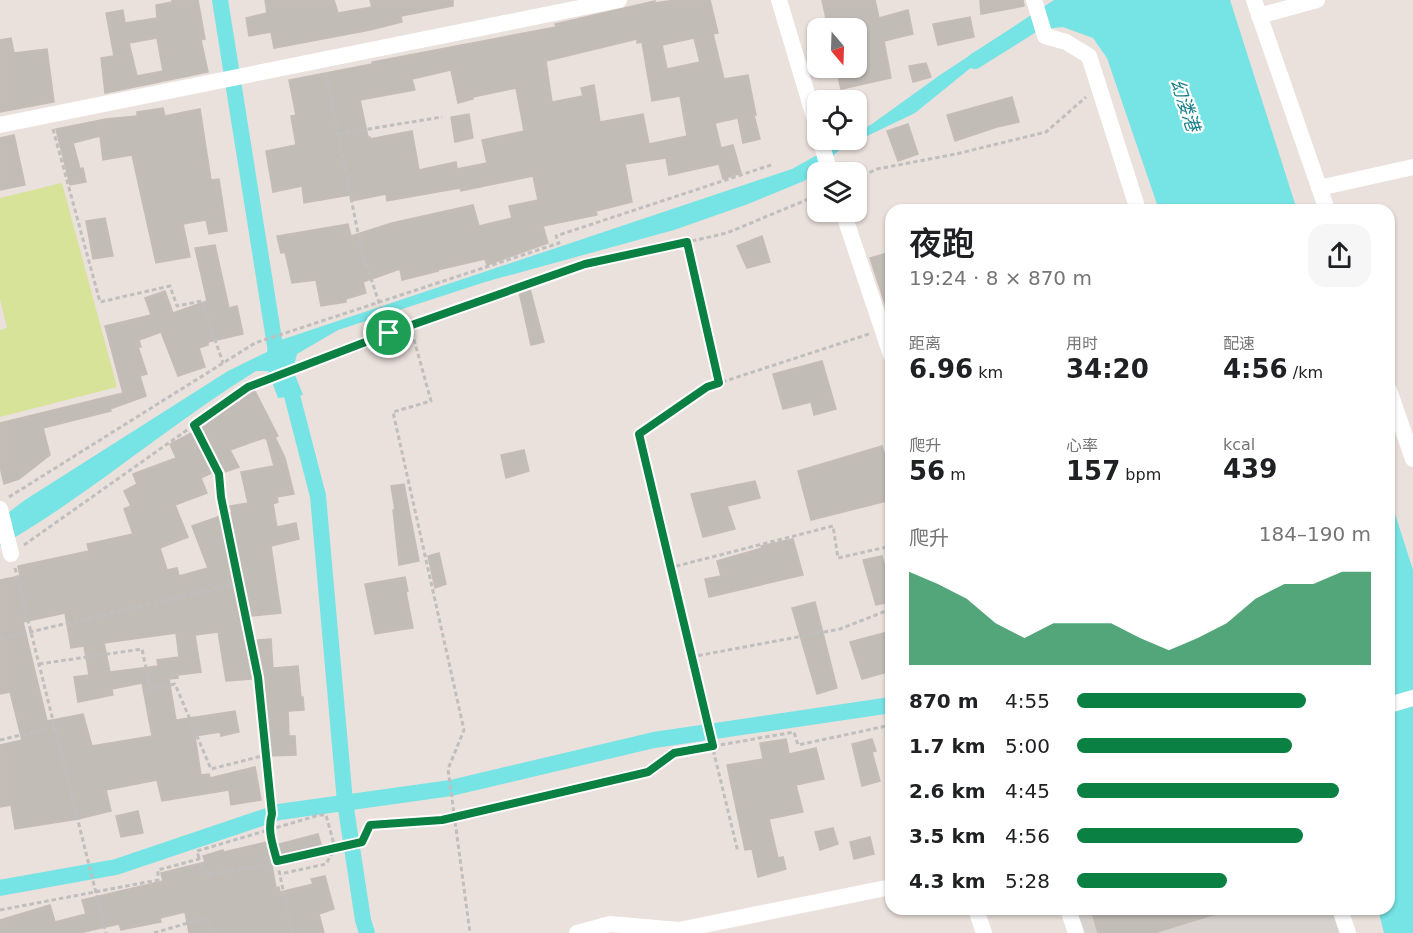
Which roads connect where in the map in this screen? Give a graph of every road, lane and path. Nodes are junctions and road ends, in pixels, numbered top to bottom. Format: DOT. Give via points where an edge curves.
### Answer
graph roads {
  1 [pos="619,0"];
  2 [pos="779,0"];
  3 [pos="1034,0"];
  4 [pos="1309,1"];
  5 [pos="1256,8"];
  6 [pos="323,60"];
  7 [pos="1098,86"];
  8 [pos="807,93"];
  9 [pos="49,116"];
  10 [pos="442,117"];
  11 [pos="0,126"];
  12 [pos="338,134"];
  13 [pos="771,165"];
  14 [pos="1413,167"];
  15 [pos="867,174"];
  16 [pos="1319,188"];
  17 [pos="807,200"];
  18 [pos="1136,204"];
  19 [pos="1325,204"];
  20 [pos="846,222"];
  21 [pos="687,242"];
  22 [pos="378,301"];
  23 [pos="410,325"];
  24 [pos="882,329"];
  25 [pos="389,333"];
  26 [pos="885,338"];
  27 [pos="223,363"];
  28 [pos="719,383"];
  29 [pos="1395,407"];
  30 [pos="194,425"];
  31 [pos="1413,459"];
  32 [pos="0,502"];
  33 [pos="0,509"];
  34 [pos="885,547"];
  35 [pos="11,554"];
  36 [pos="669,568"];
  37 [pos="239,583"];
  38 [pos="885,611"];
  39 [pos="30,630"];
  40 [pos="0,639"];
  41 [pos="691,657"];
  42 [pos="39,664"];
  43 [pos="1413,698"];
  44 [pos="1395,703"];
  45 [pos="885,726"];
  46 [pos="55,727"];
  47 [pos="0,740"];
  48 [pos="713,746"];
  49 [pos="266,755"];
  50 [pos="455,818"];
  51 [pos="269,830"];
  52 [pos="335,848"];
  53 [pos="738,852"];
  54 [pos="200,859"];
  55 [pos="277,861"];
  56 [pos="280,874"];
  57 [pos="885,888"];
  58 [pos="97,892"];
  59 [pos="0,910"];
  60 [pos="978,915"];
  61 [pos="1070,915"];
  62 [pos="1342,915"];
  63 [pos="106,933"];
  64 [pos="154,933"];
  65 [pos="212,933"];
  66 [pos="292,933"];
  67 [pos="470,933"];
  68 [pos="577,933"];
  69 [pos="984,933"];
  70 [pos="1075,933"];
  71 [pos="1348,933"];
  1 -- 6 [label="street"];
  2 -- 8 [label="street"];
  3 -- 7 [label="street" via="1045,36 1066,42 1089,56"];
  4 -- 5 [label="street"];
  5 -- 16 [label="street"];
  6 -- 9 [label="street"];
  6 -- 12 [label="path"];
  7 -- 15 [label="path" via="1047,132"];
  7 -- 18 [label="street"];
  9 -- 11 [label="street"];
  9 -- 27 [label="path" via="100,302 170,286 177,306 202,301"];
  10 -- 12 [label="path"];
  12 -- 22 [label="path" via="361,248"];
  13 -- 22 [label="path" via="556,236 559,243"];
  14 -- 16 [label="street"];
  16 -- 19 [label="street"];
  17 -- 21 [label="path" via="728,233"];
  20 -- 24 [label="street"];
  21 -- 23 [label="path" via="585,264"];
  21 -- 28 [label="path"];
  22 -- 25 [label="path"];
  22 -- 27 [label="path" via="255,343"];
  23 -- 25 [label="path"];
  23 -- 50 [label="path" via="431,401 393,412 464,730 448,769"];
  24 -- 26 [label="street"];
  24 -- 28 [label="path"];
  25 -- 30 [label="path" via="248,387"];
  27 -- 32 [label="path"];
  28 -- 36 [label="path" via="707,387 639,434"];
  29 -- 31 [label="street"];
  30 -- 35 [label="path"];
  30 -- 37 [label="path" via="219,474"];
  33 -- 35 [label="street"];
  34 -- 36 [label="path" via="838,558 833,526"];
  35 -- 39 [label="path"];
  36 -- 41 [label="path"];
  37 -- 39 [label="path"];
  37 -- 49 [label="path" via="258,677"];
  38 -- 41 [label="path" via="840,629"];
  39 -- 40 [label="path"];
  39 -- 42 [label="path"];
  41 -- 48 [label="path"];
  42 -- 46 [label="path"];
  42 -- 49 [label="path" via="142,649 150,688 175,684 211,769"];
  43 -- 44 [label="street"];
  45 -- 48 [label="path" via="798,745 794,732"];
  46 -- 47 [label="path"];
  46 -- 58 [label="path"];
  48 -- 50 [label="path" via="674,753 648,772"];
  48 -- 53 [label="path"];
  49 -- 51 [label="path" via="272,814"];
  50 -- 52 [label="path" via="370,825 362,842"];
  50 -- 67 [label="path"];
  51 -- 52 [label="path" via="326,815"];
  51 -- 54 [label="path" via="197,851"];
  51 -- 55 [label="path"];
  52 -- 55 [label="path"];
  52 -- 56 [label="path" via="326,864"];
  54 -- 55 [label="path" via="206,875"];
  54 -- 58 [label="path" via="158,870 158,880"];
  55 -- 56 [label="path"];
  56 -- 66 [label="path"];
  57 -- 68 [label="street" via="679,930 610,924"];
  58 -- 59 [label="path"];
  58 -- 63 [label="path"];
  60 -- 69 [label="street"];
  61 -- 70 [label="street"];
  62 -- 71 [label="street"];
  64 -- 65 [label="path" via="208,917"];
}
